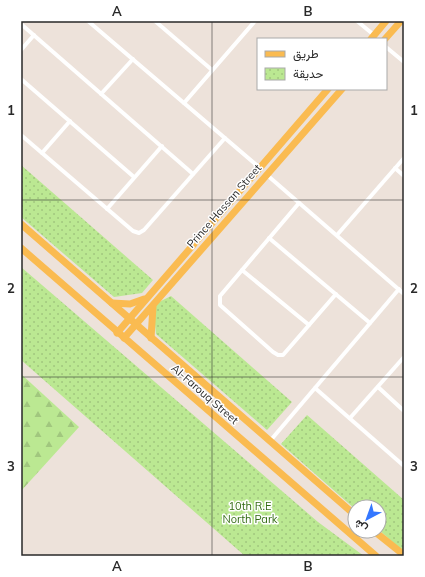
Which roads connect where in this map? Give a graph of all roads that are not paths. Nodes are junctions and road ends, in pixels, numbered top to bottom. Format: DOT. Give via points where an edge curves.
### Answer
graph roads {
  1 [pos="88,21"];
  2 [pos="155,21"];
  3 [pos="255,21"];
  4 [pos="357,21"];
  5 [pos="386,21"];
  6 [pos="401,21"];
  7 [pos="21,24"];
  8 [pos="34,35"];
  9 [pos="372,37"];
  10 [pos="386,38"];
  11 [pos="387,47"];
  12 [pos="21,50"];
  13 [pos="133,59"];
  14 [pos="404,62"];
  15 [pos="212,70"];
  16 [pos="21,79"];
  17 [pos="327,90"];
  18 [pos="341,90"];
  19 [pos="101,94"];
  20 [pos="184,103"];
  21 [pos="70,121"];
  22 [pos="21,135"];
  23 [pos="225,138"];
  24 [pos="162,146"];
  25 [pos="42,153"];
  26 [pos="404,158"];
  27 [pos="260,168"];
  28 [pos="395,168"];
  29 [pos="193,174"];
  30 [pos="267,175"];
  31 [pos="404,176"];
  32 [pos="134,177"];
  33 [pos="299,203"];
  34 [pos="107,209"];
  35 [pos="21,224"];
  36 [pos="337,235"];
  37 [pos="269,238"];
  38 [pos="21,248"];
  39 [pos="242,270"];
  40 [pos="399,289"];
  41 [pos="336,294"];
  42 [pos="404,294"];
  43 [pos="148,297"];
  44 [pos="110,302"];
  45 [pos="153,305"];
  46 [pos="129,319"];
  47 [pos="370,323"];
  48 [pos="136,325"];
  49 [pos="309,326"];
  50 [pos="117,332"];
  51 [pos="124,338"];
  52 [pos="151,338"];
  53 [pos="404,357"];
  54 [pos="315,388"];
  55 [pos="378,388"];
  56 [pos="404,411"];
  57 [pos="350,418"];
  58 [pos="270,441"];
  59 [pos="404,466"];
  60 [pos="347,508"];
  61 [pos="384,539"];
  62 [pos="404,555"];
  63 [pos="376,556"];
  1 -- 13 [label="street"];
  2 -- 15 [label="street"];
  3 -- 15 [label="street"];
  4 -- 9 [label="street"];
  5 -- 9 [label="main road"];
  6 -- 10 [label="main road"];
  7 -- 8 [label="street"];
  8 -- 12 [label="street"];
  8 -- 19 [label="street"];
  11 -- 14 [label="street"];
  13 -- 19 [label="street"];
  13 -- 20 [label="street"];
  15 -- 20 [label="street"];
  16 -- 21 [label="street"];
  17 -- 27 [label="main road, Prince Hassan Street"];
  18 -- 30 [label="main road, Prince Hassan Street"];
  19 -- 24 [label="street"];
  20 -- 23 [label="street"];
  21 -- 25 [label="street"];
  21 -- 32 [label="street"];
  22 -- 25 [label="street"];
  23 -- 27 [label="street"];
  23 -- 29 [label="street"];
  24 -- 29 [label="street"];
  24 -- 32 [label="street"];
  25 -- 34 [label="street"];
  26 -- 28 [label="street"];
  27 -- 43 [label="main road, Prince Hassan Street"];
  28 -- 31 [label="street"];
  28 -- 36 [label="street"];
  29 -- 34 [label="street" via="139,233"];
  30 -- 33 [label="street"];
  30 -- 45 [label="main road, Prince Hassan Street"];
  32 -- 34 [label="street"];
  33 -- 36 [label="street"];
  33 -- 37 [label="street"];
  35 -- 44 [label="main road, Al-Farouq Street"];
  36 -- 40 [label="street"];
  37 -- 39 [label="street"];
  37 -- 41 [label="street"];
  38 -- 50 [label="main road, Al-Farouq Street"];
  39 -- 49 [label="street"];
  39 -- 49 [label="street" via="220,296 220,305 273,352 278,355 286,353"];
  40 -- 42 [label="street"];
  40 -- 47 [label="street"];
  41 -- 47 [label="street"];
  41 -- 49 [label="street"];
  43 -- 44 [label="main road" via="130,304"];
  43 -- 46 [label="main road, Prince Hassan Street"];
  44 -- 46 [label="main road, Al-Farouq Street"];
  45 -- 48 [label="main road, Prince Hassan Street"];
  45 -- 52 [label="main road"];
  46 -- 48 [label="main road, Al-Farouq Street"];
  46 -- 50 [label="main road, Prince Hassan Street"];
  47 -- 54 [label="street"];
  48 -- 51 [label="main road, Prince Hassan Street"];
  48 -- 52 [label="main road, Al-Farouq Street"];
  50 -- 51 [label="main road, Al-Farouq Street"];
  51 -- 63 [label="main road, Al-Farouq Street"];
  52 -- 58 [label="main road, Al-Farouq Street"];
  53 -- 55 [label="street"];
  54 -- 57 [label="street"];
  54 -- 58 [label="street"];
  55 -- 56 [label="street"];
  55 -- 57 [label="street"];
  57 -- 59 [label="street"];
  58 -- 60 [label="main road, Al-Farouq Street"];
  61 -- 62 [label="main road"];
}
